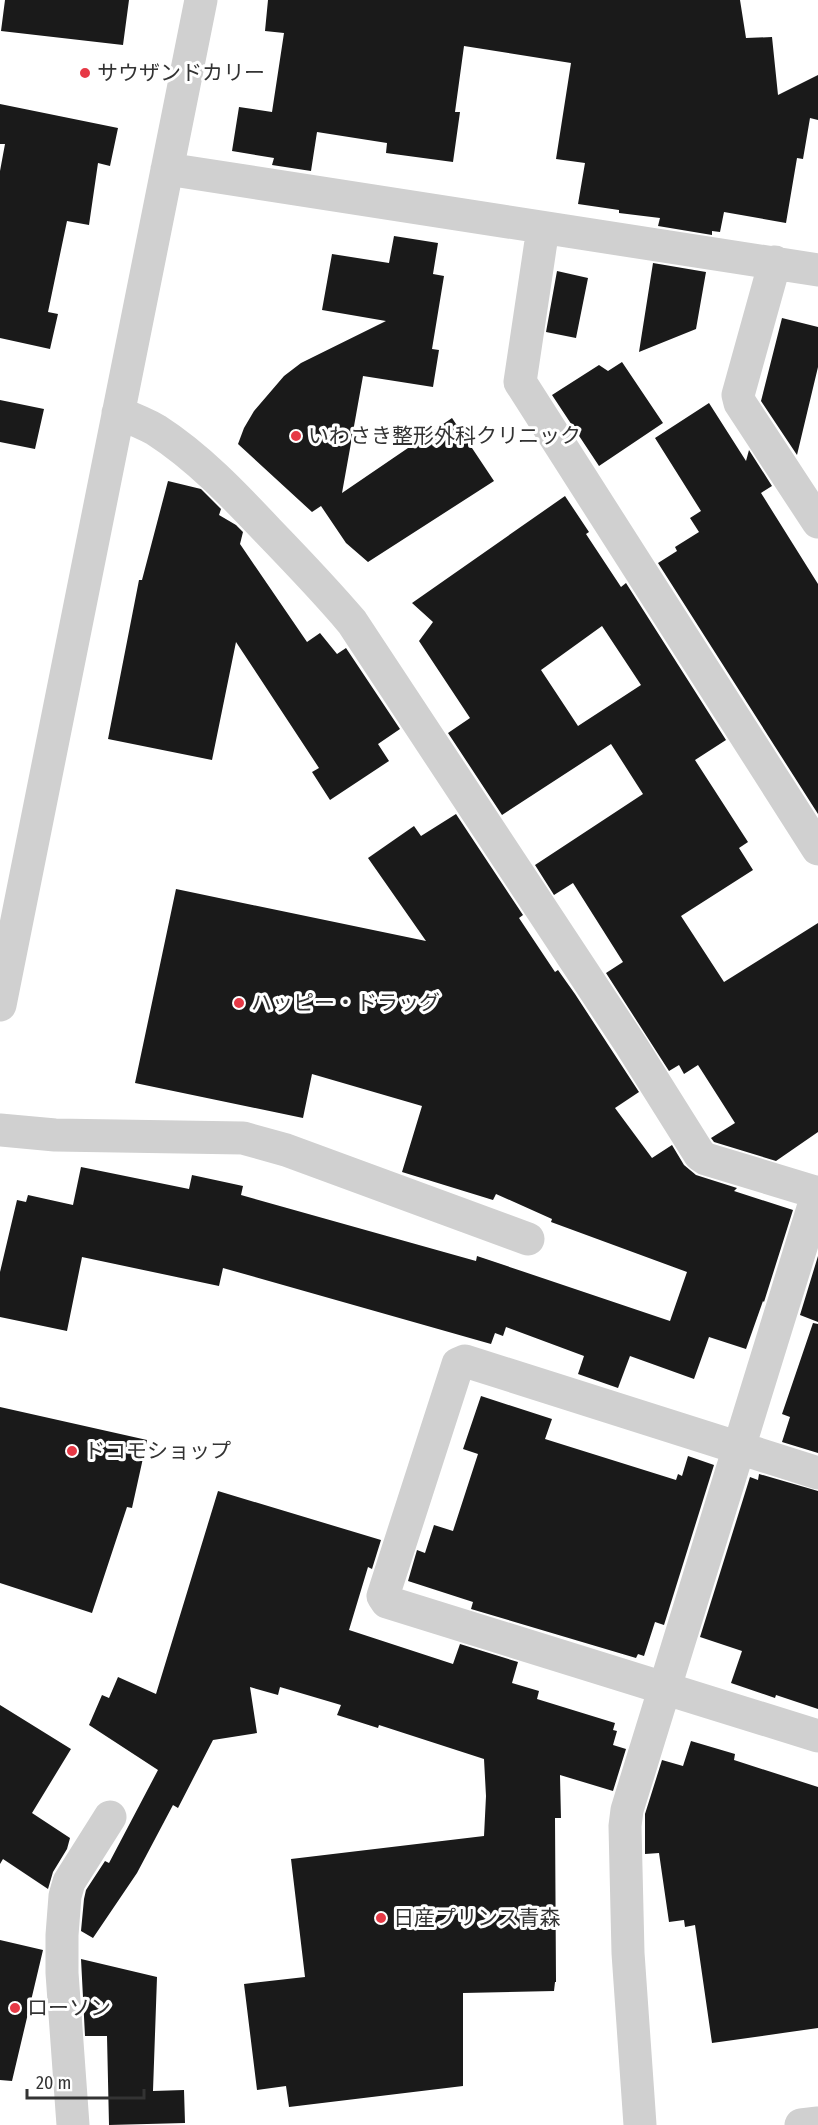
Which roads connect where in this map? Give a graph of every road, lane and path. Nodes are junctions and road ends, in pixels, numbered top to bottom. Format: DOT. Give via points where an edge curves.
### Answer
graph roads {
  1 [pos="201,0"];
  2 [pos="167,169"];
  3 [pos="543,228"];
  4 [pos="775,261"];
  5 [pos="817,261"];
  6 [pos="118,413"];
  7 [pos="818,522"];
  8 [pos="818,849"];
  9 [pos="0,1005"];
  10 [pos="0,1131"];
  11 [pos="818,1192"];
  12 [pos="528,1239"];
  13 [pos="740,1448"];
  14 [pos="818,1473"];
  15 [pos="664,1689"];
  16 [pos="818,1736"];
  17 [pos="111,1817"];
  18 [pos="818,2123"];
  19 [pos="73,2125"];
  20 [pos="640,2125"];
  21 [pos="801,2125"];
  1 -- 2 [label="street"];
  2 -- 3 [label="street"];
  2 -- 6 [label="street"];
  3 -- 4 [label="street"];
  3 -- 8 [label="street" via="520,382"];
  4 -- 5 [label="street"];
  4 -- 7 [label="street" via="738,395"];
  6 -- 9 [label="street"];
  6 -- 11 [label="street" via="154,429 216,479 352,622 700,1155"];
  10 -- 12 [label="street" via="243,1138 286,1150"];
  11 -- 13 [label="street"];
  13 -- 14 [label="street"];
  13 -- 15 [label="street"];
  13 -- 15 [label="street" via="465,1361 458,1365 384,1596 387,1602"];
  15 -- 16 [label="street"];
  15 -- 20 [label="street" via="625,1826 628,1953"];
  17 -- 19 [label="street" via="69,1882 65,1896 62,1973"];
  18 -- 21 [label="street"];
}
